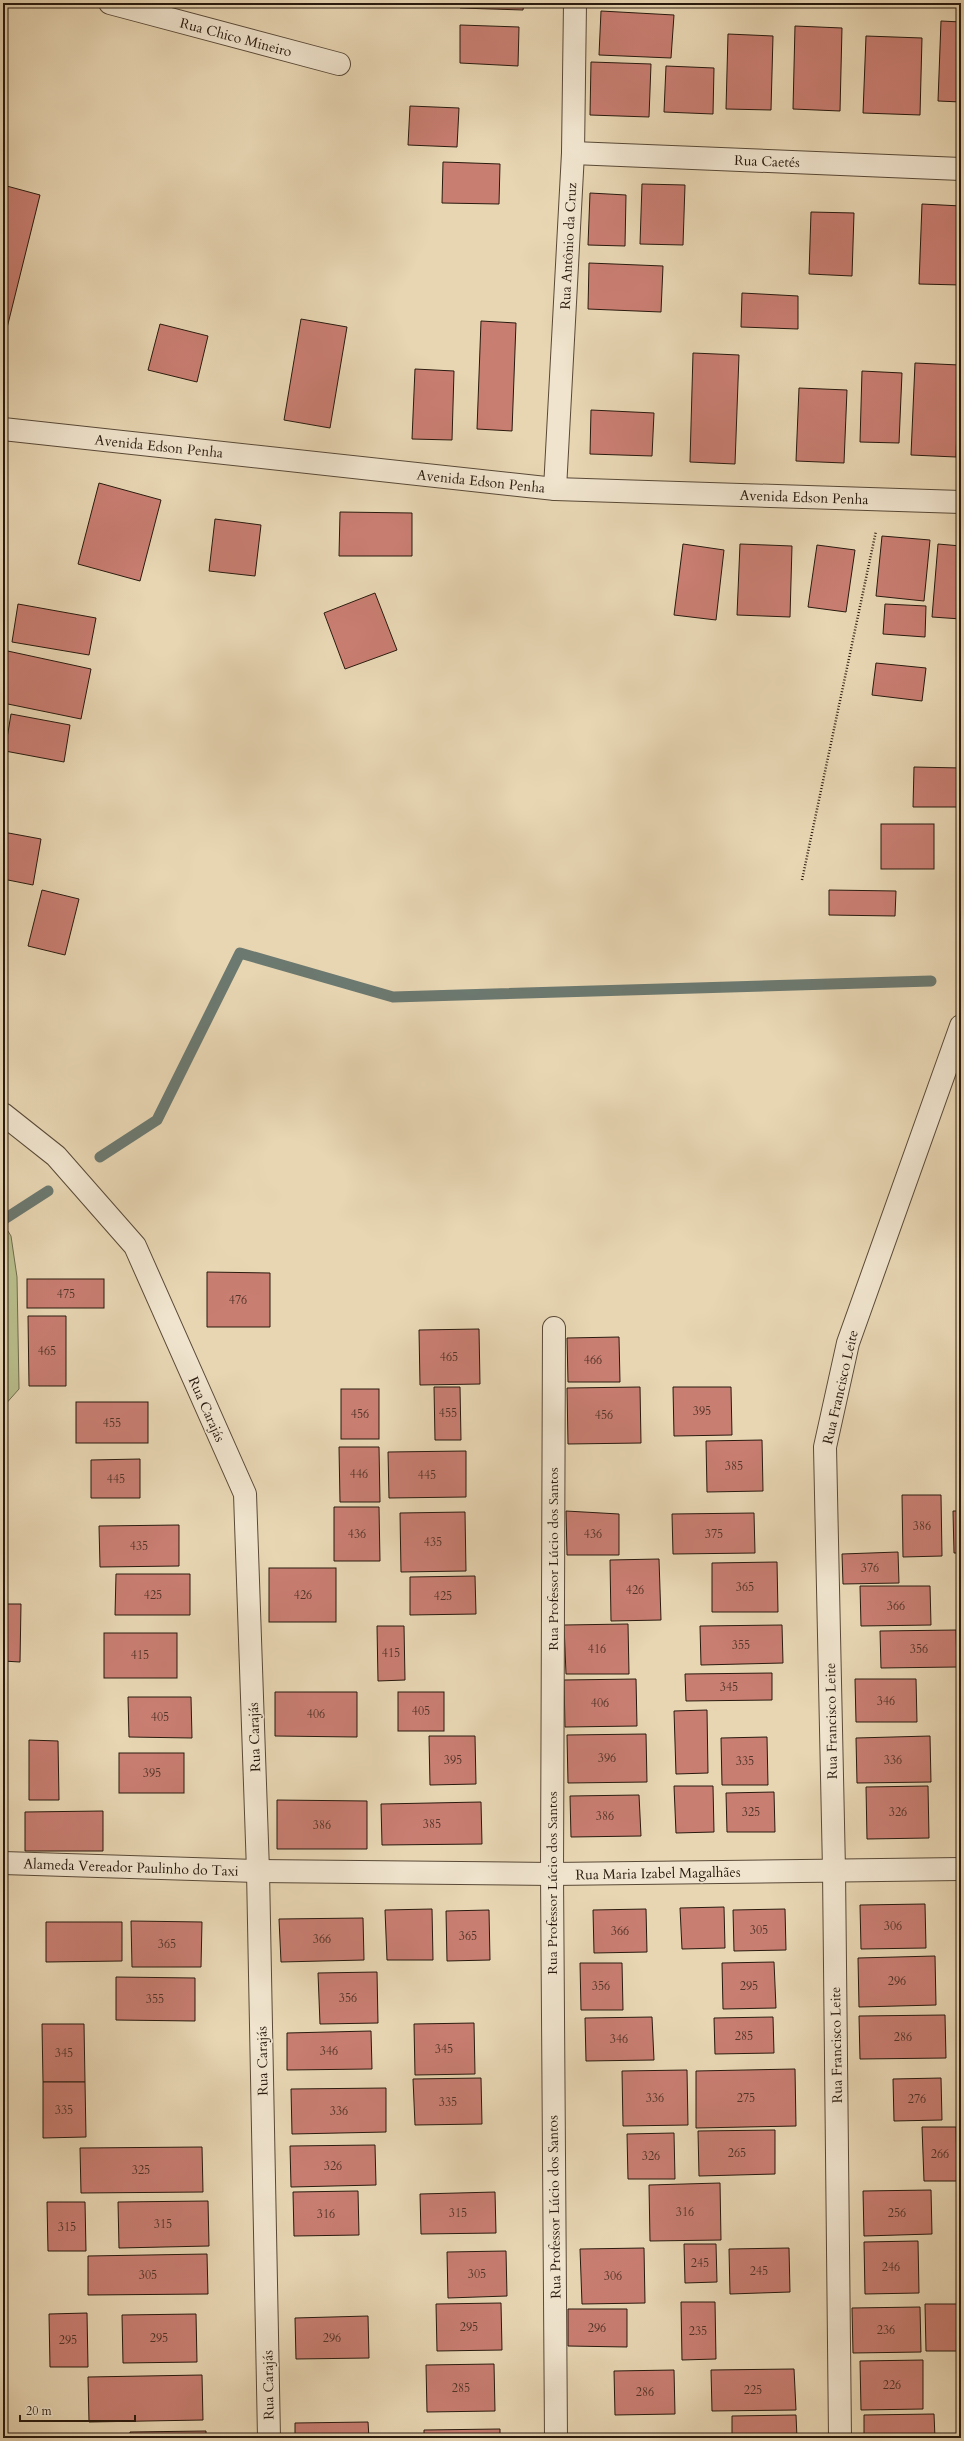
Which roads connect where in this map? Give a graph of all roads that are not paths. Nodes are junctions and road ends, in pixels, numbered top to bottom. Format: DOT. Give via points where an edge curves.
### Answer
graph roads {
  1 [pos="110,3"];
  2 [pos="575,3"];
  3 [pos="339,64"];
  4 [pos="573,153"];
  5 [pos="961,169"];
  6 [pos="3,429"];
  7 [pos="555,489"];
  8 [pos="961,502"];
  9 [pos="961,1026"];
  10 [pos="3,1114"];
  11 [pos="554,1328"];
  12 [pos="3,1863"];
  13 [pos="961,1869"];
  14 [pos="834,1870"];
  15 [pos="258,1872"];
  16 [pos="552,1874"];
  17 [pos="268,2438"];
  18 [pos="556,2438"];
  19 [pos="840,2438"];
  1 -- 3 [label="street, Rua Chico Mineiro"];
  2 -- 4 [label="street, Rua Antônio da Cruz"];
  4 -- 5 [label="street, Rua Caetés"];
  4 -- 7 [label="street, Rua Antônio da Cruz"];
  6 -- 7 [label="street, Avenida Edson Penha"];
  7 -- 8 [label="street, Avenida Edson Penha"];
  9 -- 14 [label="street, Rua Francisco Leite" via="848,1343 825,1447"];
  10 -- 15 [label="street, Rua Carajás" via="56,1156 135,1246 245,1494"];
  11 -- 16 [label="street, Rua Professor Lúcio dos Santos"];
  12 -- 15 [label="street, Alameda Vereador Paulinho do Taxi"];
  13 -- 14 [label="street, Rua Maria Izabel Magalhães"];
  14 -- 16 [label="street, Rua Maria Izabel Magalhães"];
  14 -- 19 [label="street, Rua Francisco Leite"];
  15 -- 16 [label="street, Rua Maria Izabel Magalhães"];
  15 -- 17 [label="street, Rua Carajás"];
  16 -- 18 [label="street, Rua Professor Lúcio dos Santos"];
}
